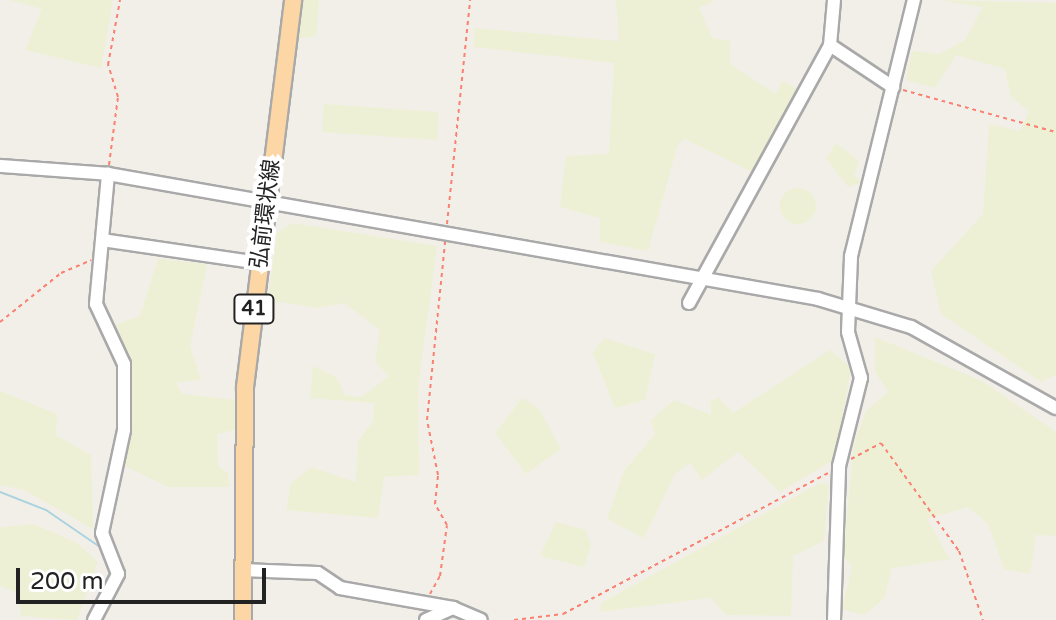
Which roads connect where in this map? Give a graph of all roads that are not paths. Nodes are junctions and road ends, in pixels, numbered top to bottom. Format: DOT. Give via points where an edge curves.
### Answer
graph roads {
  1 [pos="293,0"];
  2 [pos="834,0"];
  3 [pos="914,0"];
  4 [pos="830,45"];
  5 [pos="893,87"];
  6 [pos="0,166"];
  7 [pos="108,174"];
  8 [pos="267,202"];
  9 [pos="102,240"];
  10 [pos="260,263"];
  11 [pos="707,278"];
  12 [pos="689,303"];
  13 [pos="852,308"];
  14 [pos="1056,408"];
  15 [pos="242,570"];
  16 [pos="425,602"];
  17 [pos="453,608"];
  18 [pos="94,620"];
  19 [pos="243,620"];
  20 [pos="424,620"];
  21 [pos="481,620"];
  22 [pos="834,620"];
  1 -- 8 [label="main road, 弘前環状線 / 41"];
  2 -- 4 [label="street"];
  3 -- 5 [label="street"];
  4 -- 5 [label="street"];
  4 -- 11 [label="street"];
  5 -- 13 [label="street" via="851,256"];
  6 -- 7 [label="street"];
  7 -- 8 [label="street"];
  7 -- 9 [label="street"];
  8 -- 10 [label="main road, 弘前環状線 / 41"];
  8 -- 11 [label="street"];
  9 -- 10 [label="street"];
  9 -- 18 [label="street" via="96,304 124,364 124,430 102,533 118,574"];
  10 -- 15 [label="main road, 弘前環状線 / 41" via="244,403"];
  11 -- 12 [label="street"];
  11 -- 13 [label="street"];
  13 -- 14 [label="street" via="989,364"];
  13 -- 22 [label="street" via="848,332 860,397 839,466"];
  15 -- 16 [label="street" via="318,573 340,588"];
  15 -- 19 [label="main road, 弘前環状線 / 41"];
  16 -- 17 [label="street"];
  16 -- 20 [label="street"];
  17 -- 20 [label="street"];
  17 -- 21 [label="street"];
}
